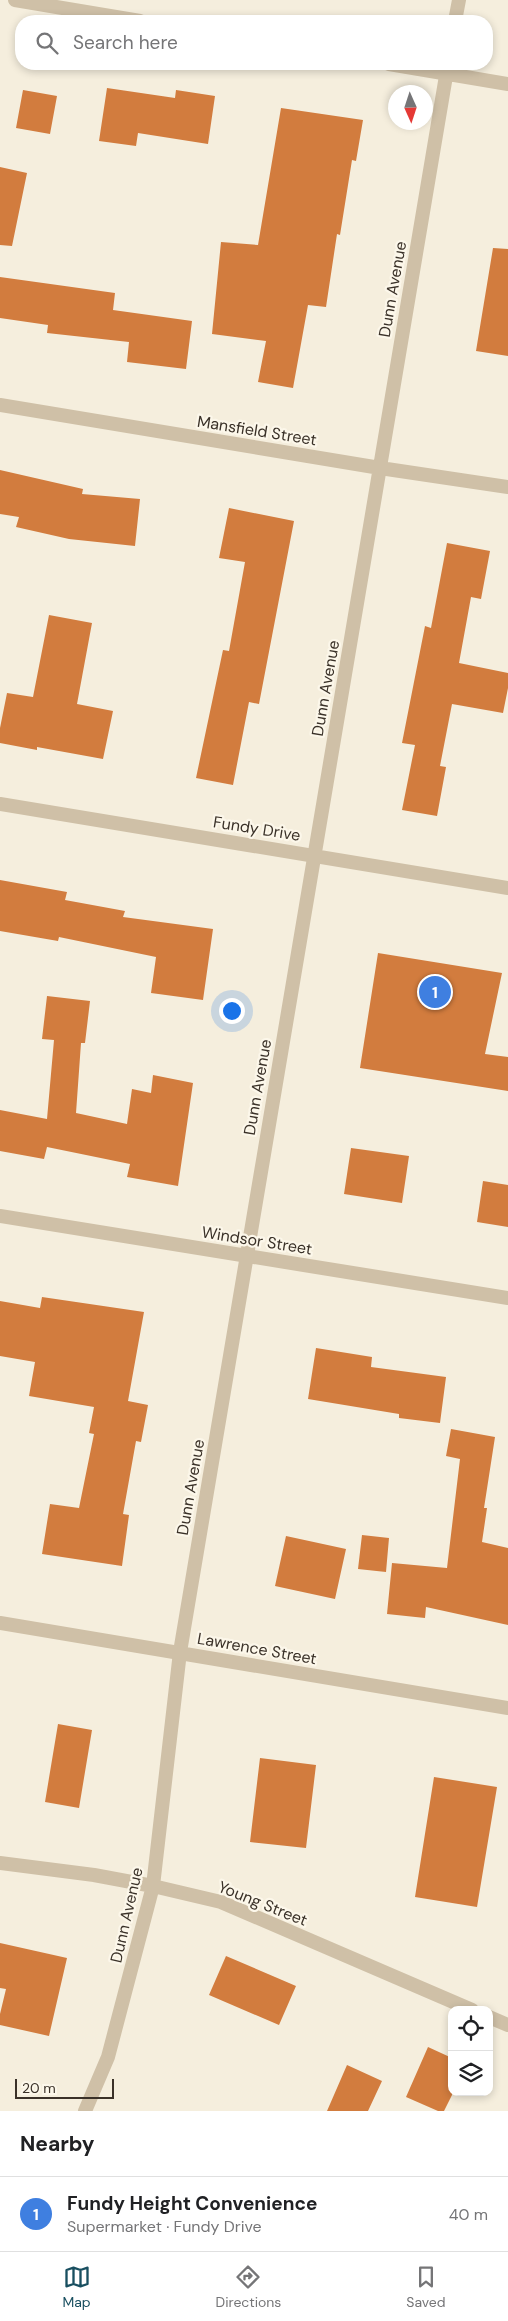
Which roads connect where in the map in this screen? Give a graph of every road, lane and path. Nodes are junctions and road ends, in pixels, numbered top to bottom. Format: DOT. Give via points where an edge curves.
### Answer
graph roads {
  1 [pos="15,0"];
  2 [pos="459,0"];
  3 [pos="104,15"];
  4 [pos="456,15"];
  5 [pos="447,70"];
  6 [pos="451,70"];
  7 [pos="508,84"];
  8 [pos="0,405"];
  9 [pos="380,468"];
  10 [pos="508,487"];
  11 [pos="0,804"];
  12 [pos="314,855"];
  13 [pos="508,888"];
  14 [pos="0,1216"];
  15 [pos="247,1256"];
  16 [pos="508,1298"];
  17 [pos="0,1623"];
  18 [pos="180,1652"];
  19 [pos="508,1708"];
  20 [pos="0,1863"];
  21 [pos="153,1886"];
  22 [pos="463,2006"];
  23 [pos="493,2019"];
  24 [pos="508,2025"];
  25 [pos="85,2111"];
  1 -- 3 [label="street"];
  2 -- 4 [label="street"];
  5 -- 9 [label="street, Dunn Avenue"];
  6 -- 7 [label="street"];
  8 -- 9 [label="street, Mansfield Street"];
  9 -- 10 [label="street, Mansfield Street"];
  9 -- 12 [label="street, Dunn Avenue"];
  11 -- 12 [label="street, Fundy Drive"];
  12 -- 13 [label="street, Fundy Drive"];
  12 -- 15 [label="street, Dunn Avenue"];
  14 -- 15 [label="street, Windsor Street"];
  15 -- 16 [label="street, Windsor Street"];
  15 -- 18 [label="street, Dunn Avenue"];
  17 -- 18 [label="street, Lawrence Street"];
  18 -- 19 [label="street, Lawrence Street"];
  18 -- 21 [label="street, Dunn Avenue"];
  20 -- 21 [label="street, Young Street"];
  21 -- 22 [label="street, Young Street" via="221,1902"];
  21 -- 25 [label="street, Dunn Avenue" via="108,2057"];
  23 -- 24 [label="street"];
}
